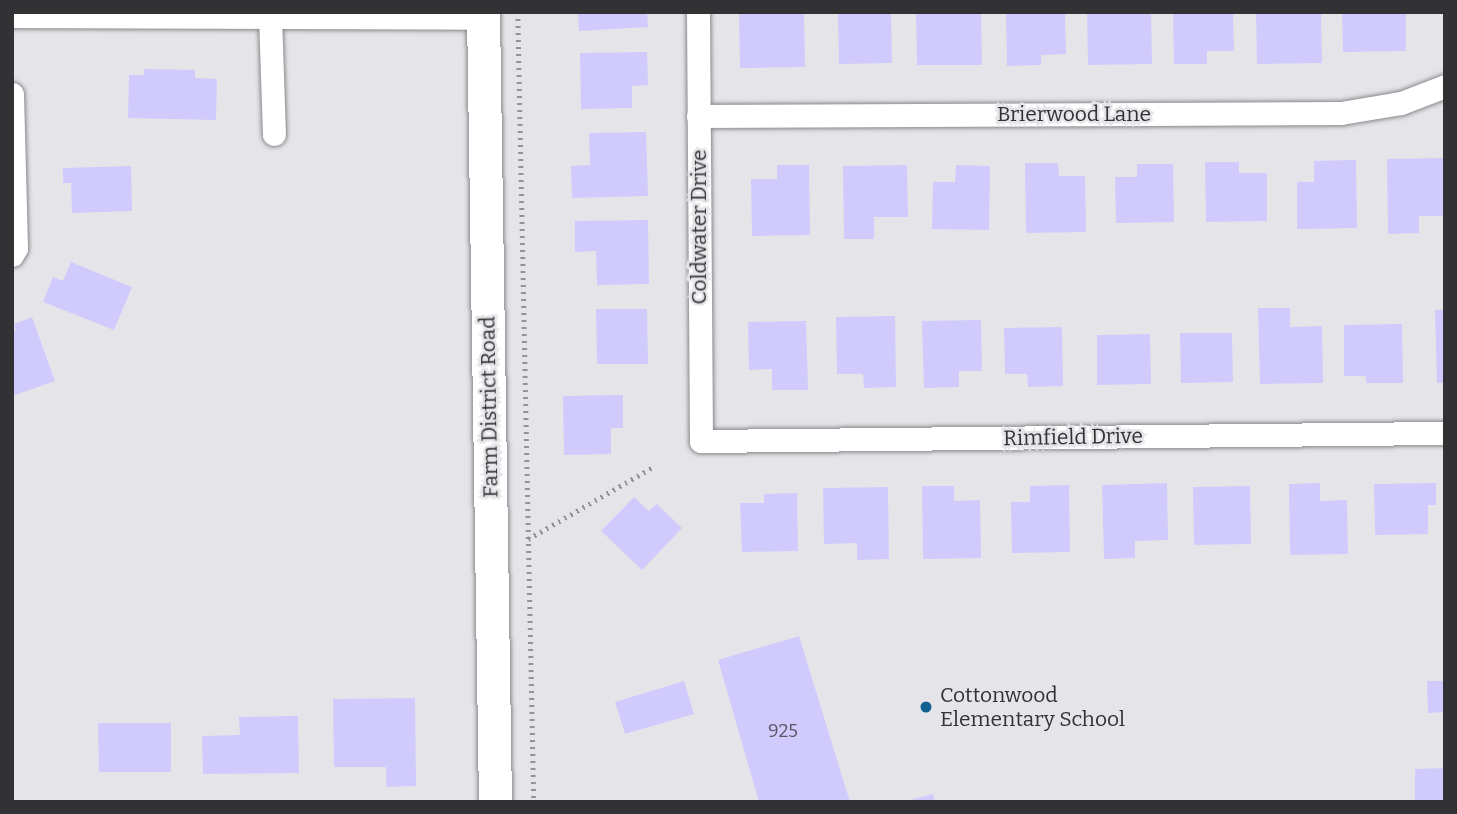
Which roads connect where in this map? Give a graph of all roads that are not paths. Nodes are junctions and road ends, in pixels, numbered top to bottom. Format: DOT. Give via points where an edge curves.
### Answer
graph roads {
  1 [pos="698,12"];
  2 [pos="270,15"];
  3 [pos="483,15"];
  4 [pos="12,16"];
  5 [pos="1445,86"];
  6 [pos="12,94"];
  7 [pos="698,116"];
  8 [pos="274,134"];
  9 [pos="12,255"];
  10 [pos="1445,433"];
  11 [pos="701,441"];
  12 [pos="495,802"];
  1 -- 7 [label="street, Coldwater Drive"];
  2 -- 3 [label="street"];
  2 -- 4 [label="street"];
  2 -- 8 [label="street"];
  3 -- 12 [label="street, Farm District Road"];
  5 -- 7 [label="street, Brierwood Lane" via="1401,103 1341,113"];
  6 -- 9 [label="street" via="16,248"];
  7 -- 11 [label="street, Coldwater Drive"];
  10 -- 11 [label="street, Rimfield Drive"];
}
